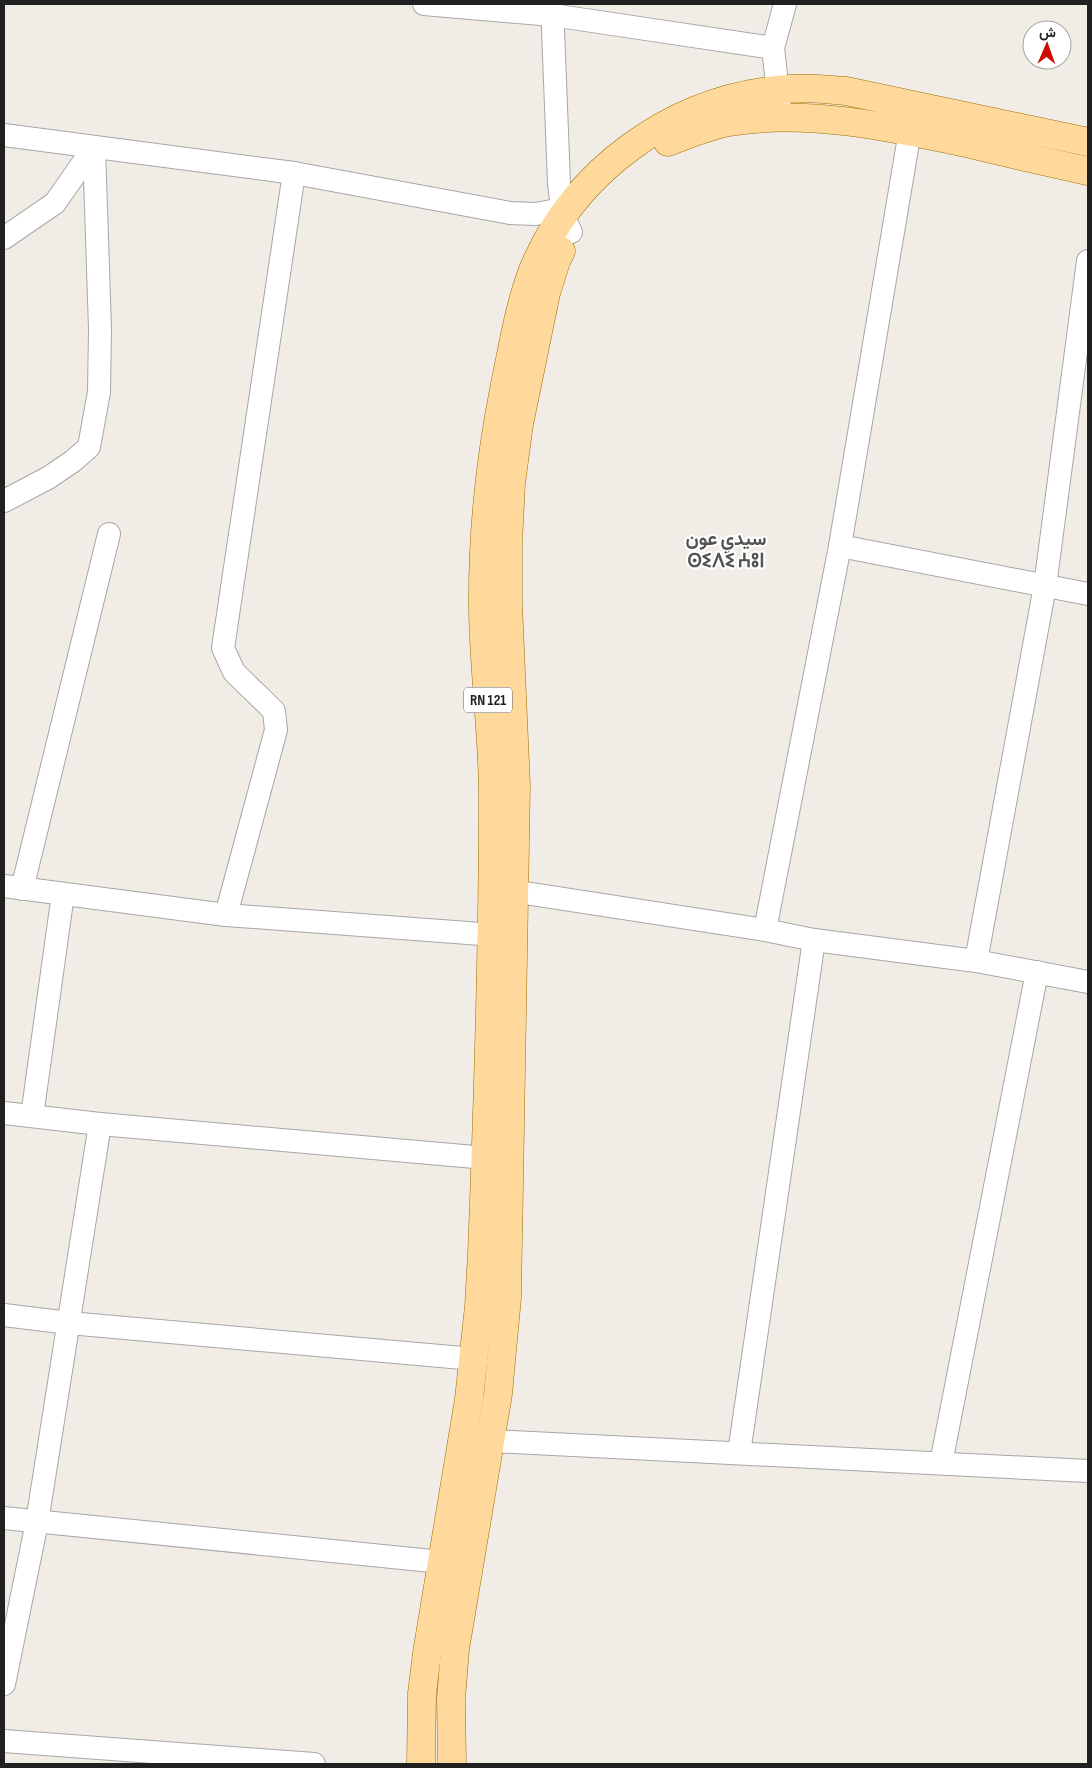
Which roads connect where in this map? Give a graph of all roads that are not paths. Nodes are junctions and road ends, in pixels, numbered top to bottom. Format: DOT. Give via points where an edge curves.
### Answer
graph roads {
  1 [pos="424,4"];
  2 [pos="785,4"];
  3 [pos="552,9"];
  4 [pos="773,48"];
  5 [pos="778,90"];
  6 [pos="781,119"];
  7 [pos="910,131"];
  8 [pos="4,135"];
  9 [pos="1088,142"];
  10 [pos="94,147"];
  11 [pos="1088,171"];
  12 [pos="294,173"];
  13 [pos="565,219"];
  14 [pos="4,238"];
  15 [pos="1088,262"];
  16 [pos="4,501"];
  17 [pos="109,534"];
  18 [pos="840,546"];
  19 [pos="1045,586"];
  20 [pos="1088,594"];
  21 [pos="13,888"];
  22 [pos="503,890"];
  23 [pos="62,894"];
  24 [pos="226,915"];
  25 [pos="765,930"];
  26 [pos="502,936"];
  27 [pos="814,940"];
  28 [pos="976,961"];
  29 [pos="1037,972"];
  30 [pos="1088,982"];
  31 [pos="4,1113"];
  32 [pos="32,1116"];
  33 [pos="100,1124"];
  34 [pos="486,1158"];
  35 [pos="4,1315"];
  36 [pos="69,1323"];
  37 [pos="474,1359"];
  38 [pos="462,1440"];
  39 [pos="490,1442"];
  40 [pos="739,1453"];
  41 [pos="940,1463"];
  42 [pos="1088,1471"];
  43 [pos="4,1518"];
  44 [pos="37,1522"];
  45 [pos="442,1562"];
  46 [pos="4,1684"];
  47 [pos="4,1741"];
  48 [pos="314,1764"];
  49 [pos="421,1764"];
  50 [pos="452,1764"];
  1 -- 3 [label="street"];
  2 -- 4 [label="street"];
  3 -- 4 [label="street"];
  3 -- 13 [label="street" via="558,170"];
  4 -- 5 [label="street"];
  5 -- 6 [label="street"];
  5 -- 9 [label="main road, RN 121" via="846,91"];
  5 -- 13 [label="main road, RN 121" via="710,105 648,134 593,180"];
  6 -- 7 [label="main road, RN 121" via="813,119"];
  6 -- 13 [label="main road, RN 121" via="728,122 696,130 666,143 612,181 590,205"];
  7 -- 11 [label="main road, RN 121"];
  7 -- 18 [label="street"];
  8 -- 10 [label="street"];
  10 -- 12 [label="street"];
  10 -- 14 [label="street" via="55,203"];
  10 -- 16 [label="street" via="99,392 89,447 48,478"];
  12 -- 13 [label="street" via="510,213"];
  12 -- 24 [label="street" via="223,648 234,672 274,711 276,730"];
  13 -- 22 [label="main road, RN 121" via="550,237 522,302 497,424 489,486 483,612 493,793"];
  15 -- 19 [label="street"];
  17 -- 21 [label="street"];
  18 -- 19 [label="street"];
  18 -- 25 [label="street"];
  19 -- 20 [label="street"];
  19 -- 28 [label="street"];
  21 -- 23 [label="street"];
  22 -- 25 [label="street"];
  22 -- 26 [label="main road, RN 121"];
  23 -- 24 [label="street"];
  23 -- 32 [label="street"];
  24 -- 26 [label="street"];
  25 -- 27 [label="street"];
  26 -- 34 [label="main road, RN 121"];
  26 -- 39 [label="main road, RN 121" via="507,1298"];
  27 -- 28 [label="street"];
  27 -- 40 [label="street"];
  28 -- 29 [label="street"];
  29 -- 30 [label="street"];
  29 -- 41 [label="street"];
  31 -- 32 [label="street"];
  32 -- 33 [label="street"];
  33 -- 34 [label="street"];
  33 -- 36 [label="street"];
  34 -- 37 [label="main road, RN 121"];
  35 -- 36 [label="street"];
  36 -- 37 [label="street"];
  36 -- 44 [label="street"];
  37 -- 38 [label="main road, RN 121"];
  38 -- 39 [label="street"];
  38 -- 45 [label="main road, RN 121"];
  39 -- 40 [label="street"];
  39 -- 50 [label="main road, RN 121" via="455,1649"];
  40 -- 41 [label="street"];
  41 -- 42 [label="street"];
  43 -- 44 [label="street"];
  44 -- 45 [label="street"];
  44 -- 46 [label="street"];
  45 -- 49 [label="main road, RN 121" via="422,1693"];
  47 -- 48 [label="street"];
}
